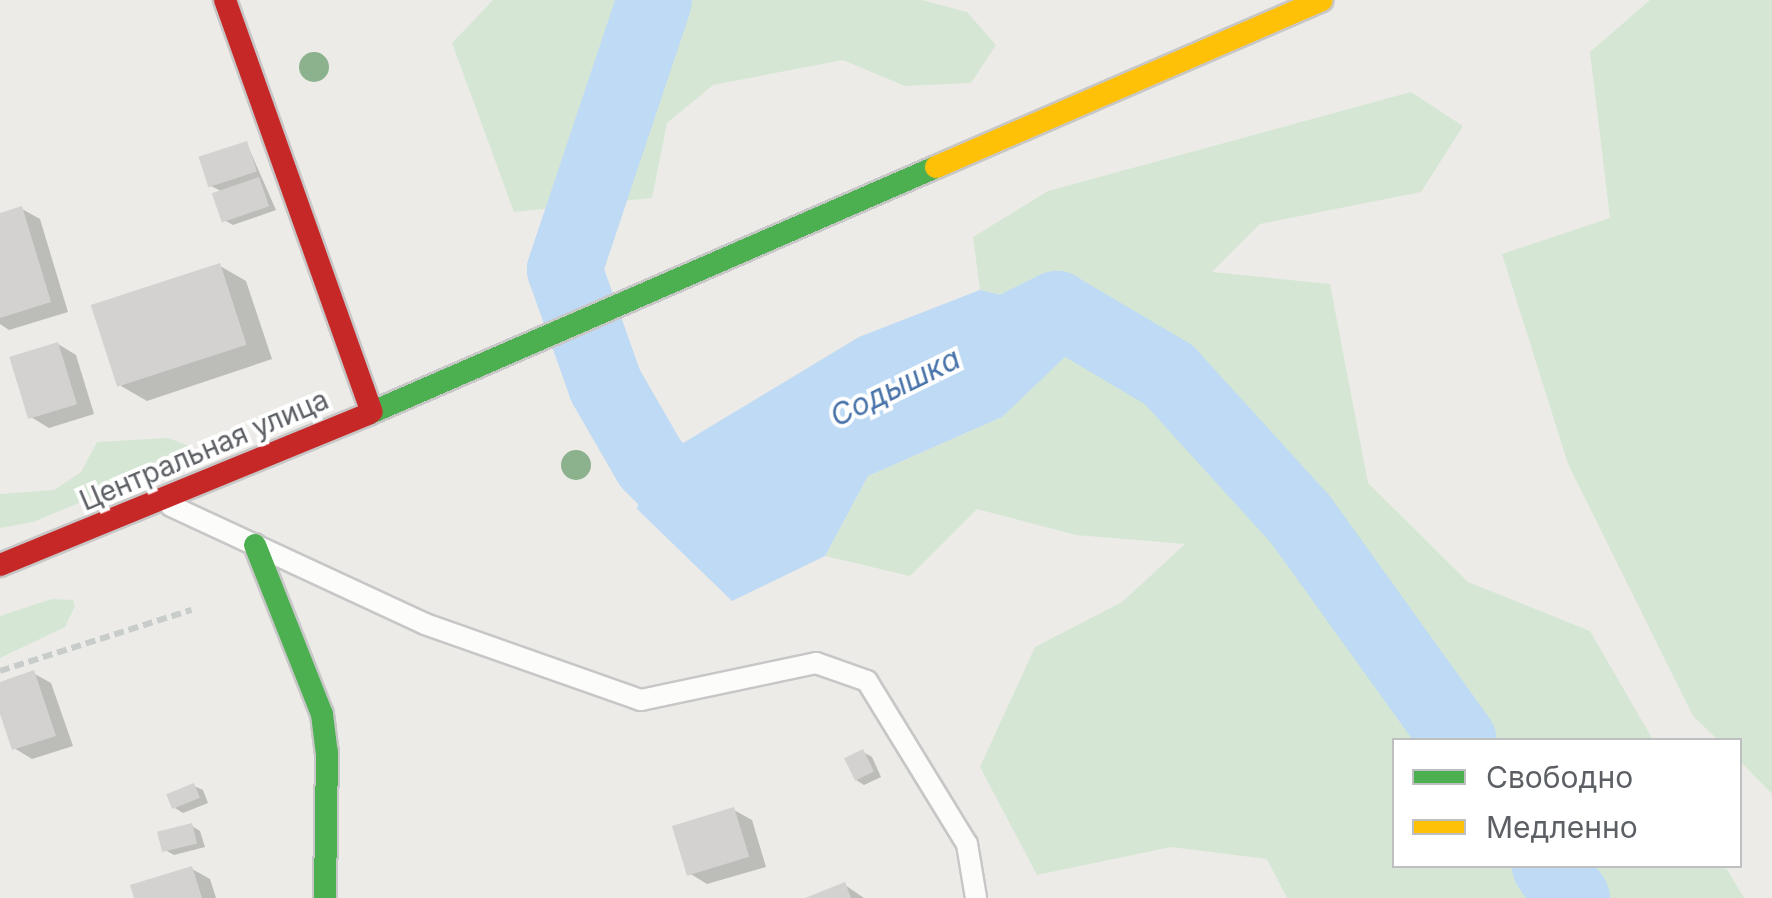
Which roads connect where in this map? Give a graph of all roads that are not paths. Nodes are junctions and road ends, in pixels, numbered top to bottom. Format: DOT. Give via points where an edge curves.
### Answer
graph roads {
  1 [pos="225,0"];
  2 [pos="1321,0"];
  3 [pos="372,412"];
  4 [pos="161,501"];
  5 [pos="255,545"];
  6 [pos="0,566"];
  7 [pos="324,898"];
  8 [pos="976,898"];
  1 -- 3 [label="street"];
  2 -- 3 [label="street, Центральная улица"];
  3 -- 4 [label="street, Центральная улица"];
  4 -- 5 [label="lane"];
  4 -- 6 [label="street, Центральная улица"];
  5 -- 7 [label="street" via="322,714"];
  5 -- 8 [label="lane" via="425,624 641,700 816,664 867,681 967,844"];
}
